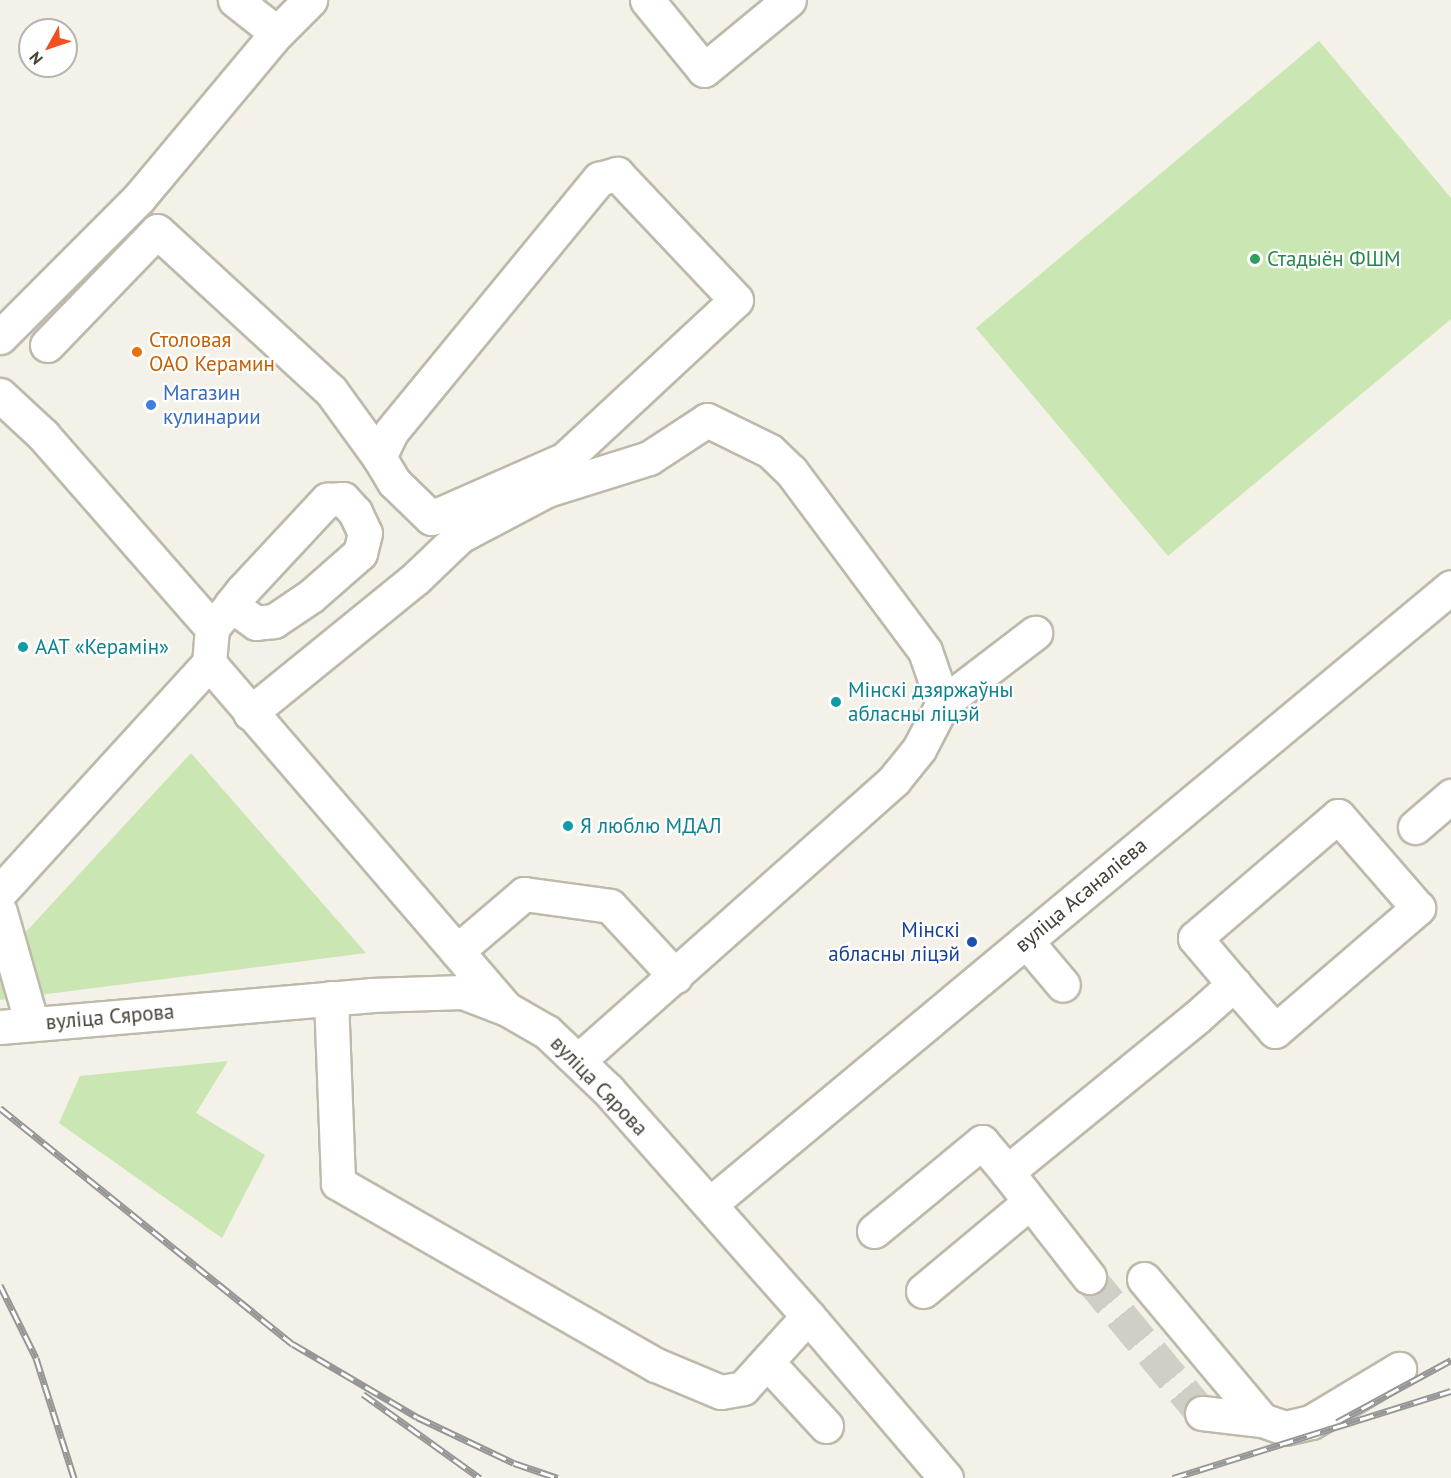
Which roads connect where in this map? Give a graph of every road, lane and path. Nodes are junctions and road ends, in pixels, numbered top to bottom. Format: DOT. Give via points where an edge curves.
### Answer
graph roads {
  1 [pos="235,0"];
  2 [pos="310,0"];
  3 [pos="647,0"];
  4 [pos="789,0"];
  5 [pos="277,33"];
  6 [pos="0,337"];
  7 [pos="47,345"];
  8 [pos="0,395"];
  9 [pos="380,457"];
  10 [pos="431,518"];
  11 [pos="444,551"];
  12 [pos="1451,587"];
  13 [pos="1035,633"];
  14 [pos="209,663"];
  15 [pos="943,703"];
  16 [pos="250,713"];
  17 [pos="1451,796"];
  18 [pos="1415,827"];
  19 [pos="0,892"];
  20 [pos="0,912"];
  21 [pos="1026,941"];
  22 [pos="457,951"];
  23 [pos="675,976"];
  24 [pos="1234,984"];
  25 [pos="1063,985"];
  26 [pos="331,998"];
  27 [pos="507,1009"];
  28 [pos="32,1024"];
  29 [pos="0,1027"];
  30 [pos="579,1060"];
  31 [pos="1007,1172"];
  32 [pos="1030,1202"];
  33 [pos="710,1204"];
  34 [pos="874,1231"];
  35 [pos="1089,1277"];
  36 [pos="1144,1279"];
  37 [pos="923,1291"];
  38 [pos="808,1316"];
  39 [pos="767,1362"];
  40 [pos="1399,1369"];
  41 [pos="1202,1413"];
  42 [pos="1262,1420"];
  43 [pos="826,1426"];
  44 [pos="946,1478"];
  1 -- 5 [label="street"];
  2 -- 5 [label="street"];
  3 -- 4 [label="street" via="705,70"];
  5 -- 6 [label="street" via="138,199"];
  7 -- 9 [label="street" via="157,231 331,391"];
  8 -- 14 [label="street" via="222,616"];
  9 -- 10 [label="street" via="394,482"];
  9 -- 10 [label="street" via="391,432 599,178 617,174 736,300 565,459"];
  10 -- 11 [label="street"];
  11 -- 15 [label="street" via="460,536 546,490 649,458 707,420 770,451 791,471 925,651"];
  11 -- 16 [label="street"];
  12 -- 21 [label="street, вуліца Асаналіева"];
  13 -- 15 [label="street"];
  14 -- 16 [label="street"];
  14 -- 19 [label="street"];
  15 -- 23 [label="street" via="919,749 894,780"];
  16 -- 22 [label="street"];
  17 -- 18 [label="street"];
  20 -- 28 [label="street"];
  21 -- 25 [label="street"];
  21 -- 33 [label="street, вуліца Асаналіева"];
  22 -- 23 [label="street" via="524,894 610,906"];
  22 -- 27 [label="street"];
  23 -- 30 [label="street"];
  24 -- 24 [label="street" via="1275,1031 1418,908 1338,816 1195,938"];
  24 -- 31 [label="street"];
  26 -- 27 [label="street, вуліца Сярова" via="463,992"];
  26 -- 28 [label="street, вуліца Сярова"];
  26 -- 39 [label="street" via="338,1183 656,1365 711,1388 722,1392 743,1388"];
  27 -- 30 [label="street, вуліца Сярова" via="547,1032"];
  28 -- 29 [label="street, вуліца Сярова"];
  30 -- 33 [label="street, вуліца Сярова"];
  31 -- 32 [label="street"];
  31 -- 34 [label="street" via="982,1142"];
  32 -- 35 [label="street"];
  32 -- 37 [label="street"];
  33 -- 38 [label="street, вуліца Сярова"];
  36 -- 42 [label="street"];
  38 -- 39 [label="street"];
  38 -- 44 [label="street, вуліца Сярова"];
  39 -- 43 [label="street"];
  40 -- 42 [label="street" via="1311,1422 1285,1428"];
  41 -- 42 [label="street"];
}
